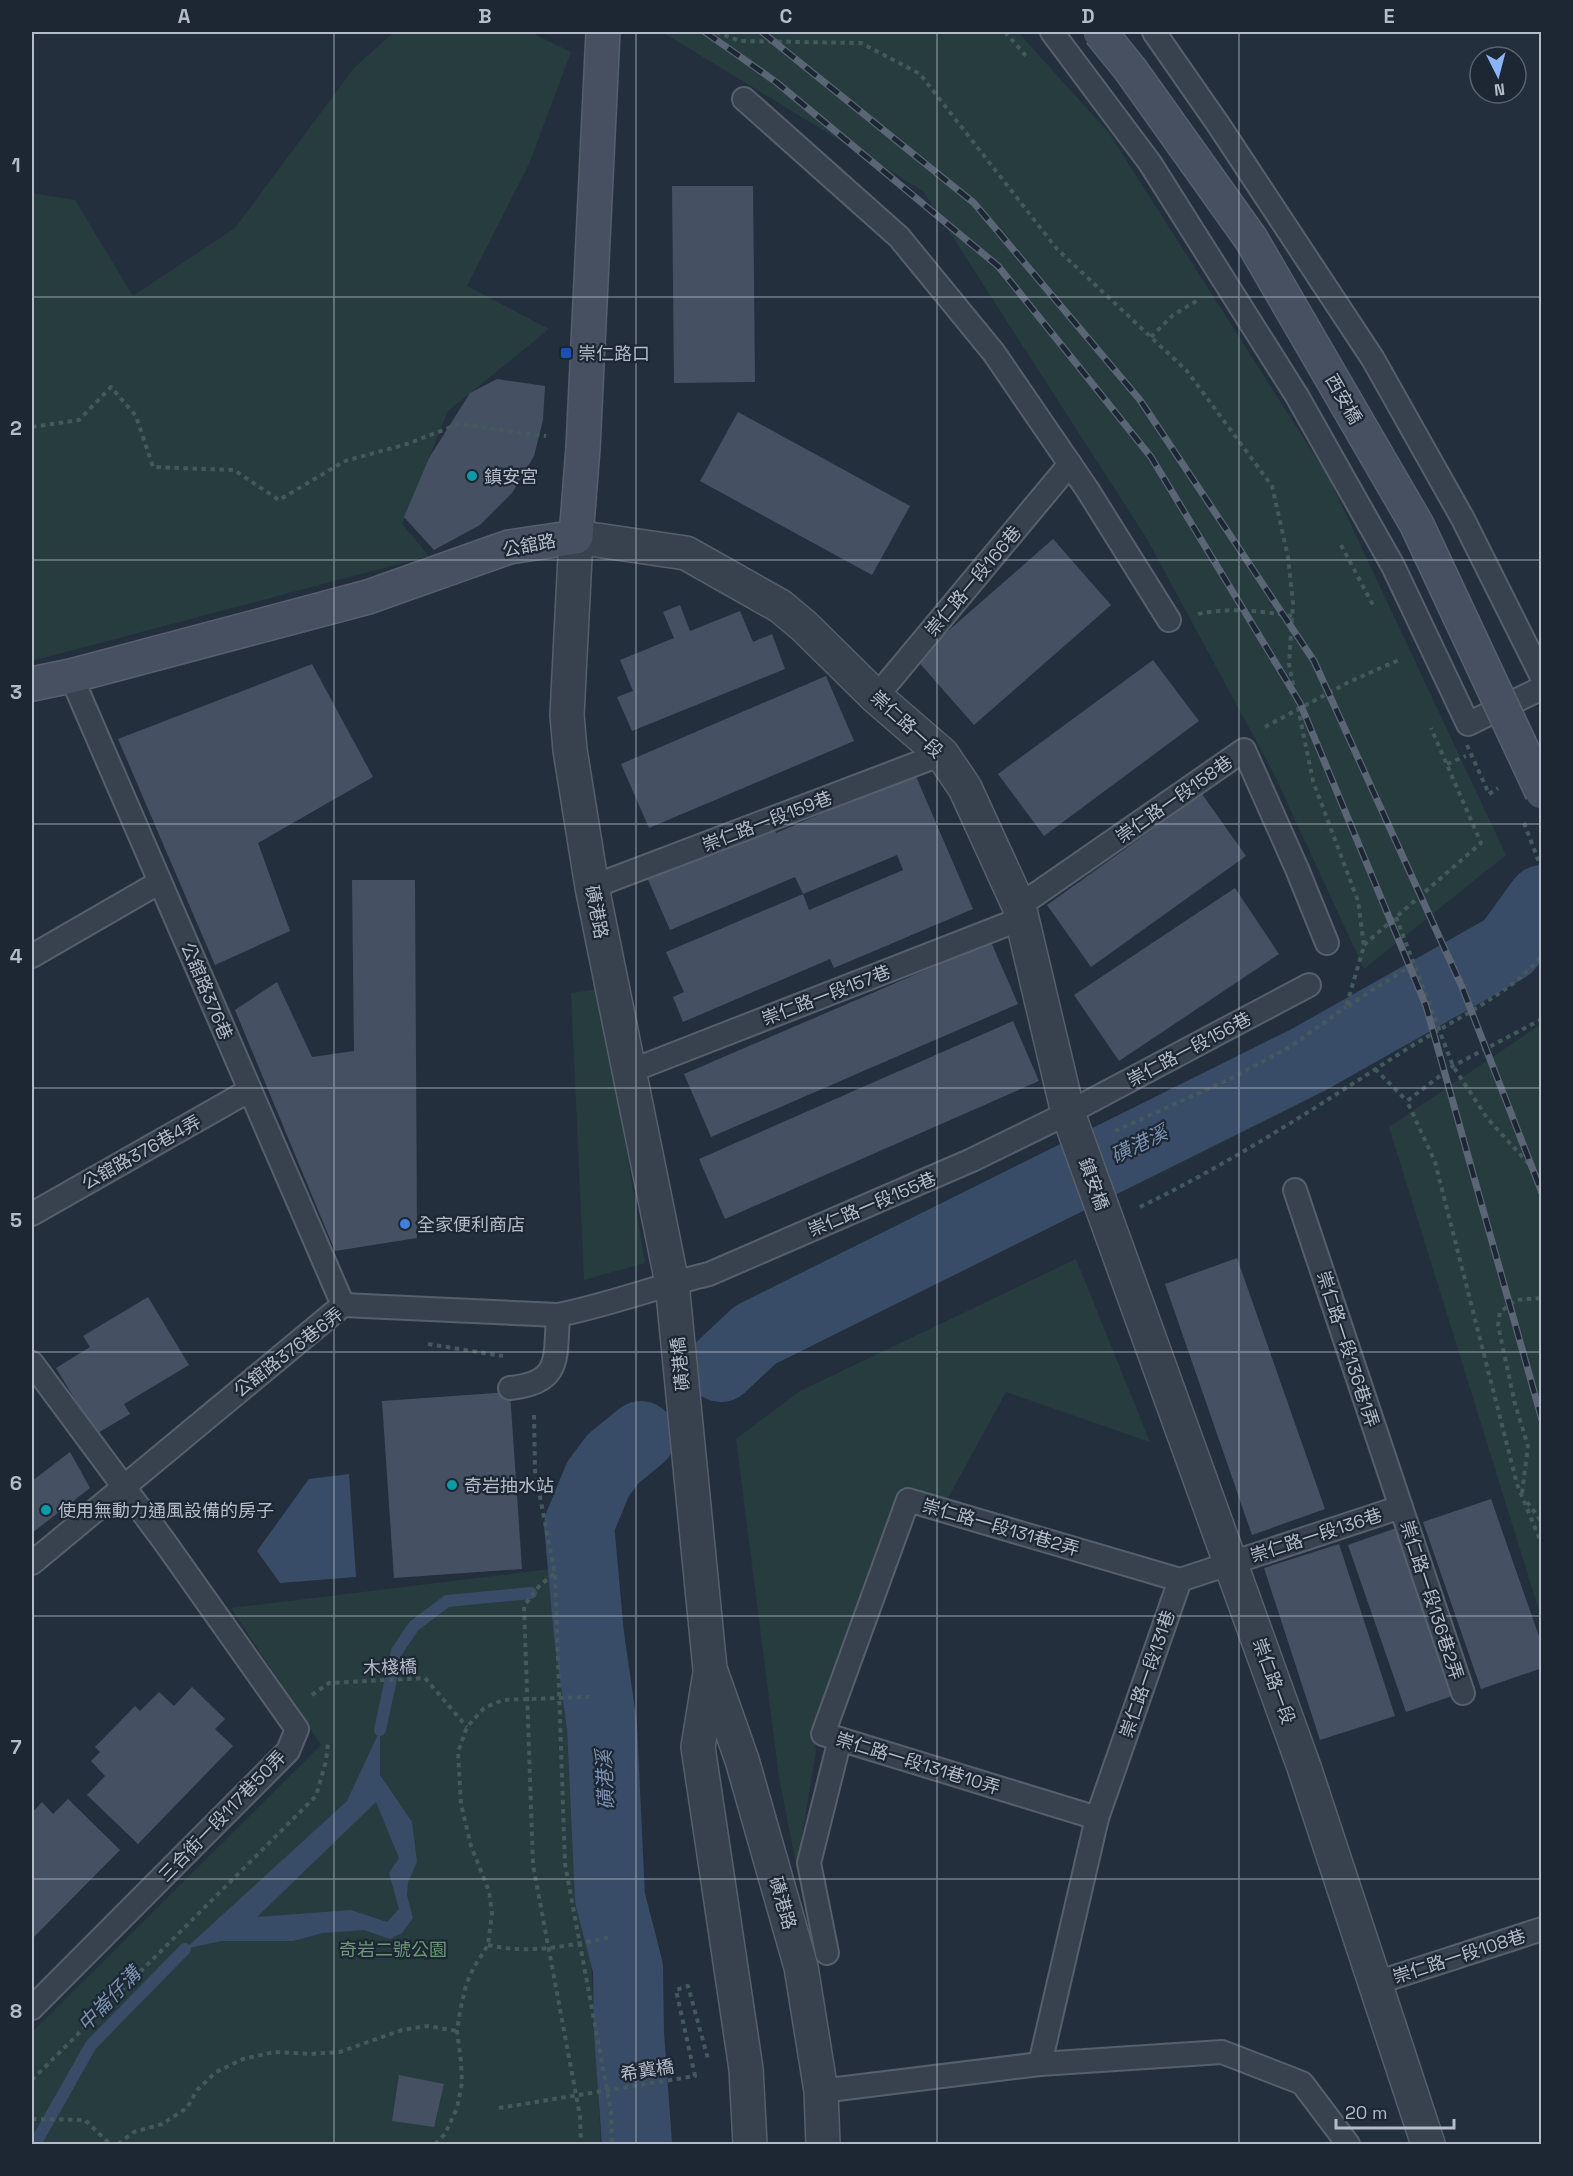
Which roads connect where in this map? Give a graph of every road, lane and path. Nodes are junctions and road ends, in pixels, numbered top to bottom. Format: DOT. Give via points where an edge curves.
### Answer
graph roads {
  1 [pos="603,32"];
  2 [pos="716,32"];
  3 [pos="1005,32"];
  4 [pos="1052,32"];
  5 [pos="1100,32"];
  6 [pos="1154,32"];
  7 [pos="1028,58"];
  8 [pos="744,99"];
  9 [pos="1193,291"];
  10 [pos="1198,299"];
  11 [pos="1204,309"];
  12 [pos="1151,337"];
  13 [pos="32,427"];
  14 [pos="583,448"];
  15 [pos="1070,465"];
  16 [pos="1336,536"];
  17 [pos="576,537"];
  18 [pos="1374,608"];
  19 [pos="1292,616"];
  20 [pos="1169,620"];
  21 [pos="1396,648"];
  22 [pos="1401,659"];
  23 [pos="1406,669"];
  24 [pos="71,676"];
  25 [pos="1542,677"];
  26 [pos="32,684"];
  27 [pos="1542,688"];
  28 [pos="876,697"];
  29 [pos="1299,708"];
  30 [pos="1429,722"];
  31 [pos="1467,745"];
  32 [pos="1244,750"];
  33 [pos="942,754"];
  34 [pos="1499,789"];
  35 [pos="1542,792"];
  36 [pos="160,882"];
  37 [pos="592,888"];
  38 [pos="1021,912"];
  39 [pos="1396,917"];
  40 [pos="1327,943"];
  41 [pos="1364,946"];
  42 [pos="32,956"];
  43 [pos="1542,957"];
  44 [pos="1415,963"];
  45 [pos="1309,985"];
  46 [pos="1346,1007"];
  47 [pos="1542,1019"];
  48 [pos="1440,1028"];
  49 [pos="1453,1066"];
  50 [pos="1375,1069"];
  51 [pos="628,1072"];
  52 [pos="250,1090"];
  53 [pos="1407,1101"];
  54 [pos="1068,1113"];
  55 [pos="1080,1146"];
  56 [pos="1542,1184"];
  57 [pos="1296,1190"];
  58 [pos="32,1214"];
  59 [pos="1107,1222"];
  60 [pos="672,1283"];
  61 [pos="1542,1299"];
  62 [pos="343,1305"];
  63 [pos="558,1315"];
  64 [pos="420,1342"];
  65 [pos="503,1356"];
  66 [pos="32,1363"];
  67 [pos="510,1388"];
  68 [pos="534,1406"];
  69 [pos="688,1445"];
  70 [pos="122,1486"];
  71 [pos="1522,1496"];
  72 [pos="1401,1507"];
  73 [pos="1542,1522"];
  74 [pos="1542,1545"];
  75 [pos="32,1563"];
  76 [pos="1231,1563"];
  77 [pos="555,1574"];
  78 [pos="1180,1580"];
  79 [pos="865,1617"];
  80 [pos="710,1669"];
  81 [pos="1463,1693"];
  82 [pos="589,1697"];
  83 [pos="528,1698"];
  84 [pos="558,1698"];
  85 [pos="307,1699"];
  86 [pos="467,1727"];
  87 [pos="840,1739"];
  88 [pos="1097,1818"];
  89 [pos="1542,1929"];
  90 [pos="612,1937"];
  91 [pos="579,1943"];
  92 [pos="488,1945"];
  93 [pos="549,1948"];
  94 [pos="827,1953"];
  95 [pos="1376,1983"];
  96 [pos="32,2008"];
  97 [pos="457,2031"];
  98 [pos="708,2060"];
  99 [pos="1040,2064"];
  100 [pos="821,2091"];
  101 [pos="499,2109"];
  102 [pos="32,2119"];
  103 [pos="110,2145"];
  104 [pos="118,2145"];
  105 [pos="435,2145"];
  106 [pos="581,2145"];
  107 [pos="612,2145"];
  108 [pos="750,2145"];
  109 [pos="823,2145"];
  110 [pos="1348,2145"];
  111 [pos="1428,2145"];
  1 -- 14 [label="street, 公舘路"];
  2 -- 12 [label="path" via="740,41 861,43 920,74 1057,249"];
  3 -- 7 [label="path"];
  4 -- 27 [label="lane" via="1150,163 1297,396 1393,566 1468,723"];
  5 -- 35 [label="street, 西安橋, bridge" via="1251,239 1417,525"];
  6 -- 25 [label="lane" via="1373,359 1463,519"];
  8 -- 15 [label="lane" via="899,237 994,353"];
  9 -- 10 [label="path"];
  10 -- 11 [label="path"];
  10 -- 12 [label="path" via="1173,315"];
  12 -- 19 [label="path" via="1187,371 1272,486 1288,557"];
  13 -- 14 [label="path" via="79,420 111,387 136,416 153,467 234,470 279,500 345,461 459,424 539,434"];
  14 -- 17 [label="street, 公舘路"];
  15 -- 20 [label="lane"];
  15 -- 28 [label="lane, 崇仁路一段166巷"];
  16 -- 18 [label="path"];
  17 -- 24 [label="street, 公舘路" via="509,547 368,597"];
  17 -- 28 [label="street, 崇仁路一段" via="686,553 780,606"];
  17 -- 37 [label="street, 磺港路" via="567,715"];
  19 -- 20 [label="path" via="1221,609"];
  19 -- 29 [label="path" via="1289,664"];
  21 -- 22 [label="path"];
  22 -- 23 [label="path"];
  22 -- 29 [label="path"];
  24 -- 26 [label="street, 公舘路"];
  24 -- 36 [label="lane, 公舘路376巷"];
  28 -- 33 [label="street, 崇仁路一段"];
  29 -- 32 [label="path" via="1265,727"];
  29 -- 41 [label="path" via="1313,781 1358,901"];
  30 -- 39 [label="path" via="1481,843"];
  31 -- 34 [label="path, bridge" via="1489,794"];
  32 -- 38 [label="lane, 崇仁路一段158巷"];
  32 -- 40 [label="lane, 崇仁路一段158巷"];
  33 -- 37 [label="lane, 崇仁路一段159巷"];
  33 -- 38 [label="street, 崇仁路一段" via="966,788"];
  36 -- 42 [label="lane"];
  36 -- 52 [label="lane, 公舘路376巷"];
  37 -- 51 [label="street, 磺港路"];
  38 -- 51 [label="lane, 崇仁路一段157巷"];
  38 -- 54 [label="street, 崇仁路一段"];
  39 -- 41 [label="path"];
  39 -- 44 [label="path"];
  41 -- 46 [label="path"];
  43 -- 48 [label="path" via="1513,984"];
  44 -- 46 [label="path"];
  44 -- 48 [label="path"];
  45 -- 54 [label="lane, 崇仁路一段156巷"];
  46 -- 55 [label="path" via="1290,1047 1240,1074"];
  47 -- 49 [label="path"];
  48 -- 49 [label="path"];
  48 -- 50 [label="path"];
  49 -- 53 [label="path"];
  49 -- 56 [label="path" via="1487,1118 1538,1174"];
  50 -- 53 [label="path"];
  50 -- 59 [label="path" via="1210,1170"];
  51 -- 60 [label="street, 磺港路"];
  52 -- 58 [label="lane, 公舘路376巷4弄"];
  52 -- 62 [label="lane, 公舘路376巷"];
  53 -- 71 [label="path" via="1436,1162"];
  54 -- 55 [label="street, 崇仁路一段"];
  54 -- 60 [label="lane, 崇仁路一段155巷" via="972,1160 709,1274"];
  55 -- 59 [label="street, 鎮安橋"];
  57 -- 72 [label="lane, 崇仁路一段136巷1弄"];
  59 -- 76 [label="street, 崇仁路一段"];
  60 -- 63 [label="lane, 公舘路376巷6弄"];
  60 -- 69 [label="street, 磺港橋"];
  61 -- 71 [label="path" via="1516,1300 1500,1312 1498,1325 1528,1446"];
  62 -- 63 [label="lane, 公舘路376巷6弄"];
  62 -- 70 [label="lane, 公舘路376巷6弄"];
  63 -- 67 [label="lane" via="553,1369 530,1386"];
  64 -- 65 [label="path"];
  66 -- 70 [label="lane"];
  68 -- 77 [label="path" via="535,1472"];
  69 -- 80 [label="street, 磺港路"];
  70 -- 75 [label="lane, 公舘路376巷6弄"];
  70 -- 96 [label="lane, 三合街一段117巷50弄" via="297,1729 288,1751"];
  71 -- 73 [label="path"];
  71 -- 74 [label="path"];
  72 -- 76 [label="lane, 崇仁路一段136巷"];
  72 -- 81 [label="lane, 崇仁路一段136巷2弄"];
  76 -- 78 [label="lane"];
  76 -- 95 [label="street, 崇仁路一段"];
  77 -- 83 [label="path" via="540,1585 524,1606"];
  77 -- 84 [label="path"];
  78 -- 79 [label="lane, 崇仁路一段131巷2弄" via="908,1500"];
  78 -- 88 [label="lane, 崇仁路一段131巷"];
  79 -- 87 [label="lane, 崇仁路一段131巷10弄" via="823,1734"];
  80 -- 100 [label="street, 磺港路" via="742,1760 801,1967"];
  80 -- 108 [label="street, 磺港路" via="698,1747 746,2069"];
  82 -- 84 [label="path"];
  83 -- 84 [label="path"];
  83 -- 86 [label="path" via="503,1700 484,1708"];
  83 -- 93 [label="path" via="533,1865"];
  84 -- 91 [label="path" via="564,1864"];
  85 -- 86 [label="path, 木棧橋" via="329,1683 425,1678"];
  86 -- 92 [label="path" via="458,1752 461,1804 471,1846 489,1891 492,1913"];
  87 -- 88 [label="lane, 崇仁路一段131巷10弄"];
  87 -- 94 [label="lane" via="810,1863"];
  88 -- 99 [label="lane, 崇仁路一段131巷"];
  89 -- 95 [label="lane, 崇仁路一段108巷"];
  90 -- 91 [label="path"];
  91 -- 93 [label="path"];
  91 -- 107 [label="path" via="611,2110"];
  92 -- 93 [label="path" via="507,1950"];
  92 -- 97 [label="path" via="466,1985"];
  93 -- 106 [label="path" via="580,2116"];
  95 -- 111 [label="street, 崇仁路一段"];
  97 -- 104 [label="path" via="427,2026 402,2030 340,2052 274,2052 243,2059 216,2072 197,2090 187,2108 162,2124 134,2132"];
  97 -- 105 [label="path" via="462,2083 457,2108"];
  98 -- 101 [label="path, 希冀橋, bridge" via="688,1986 676,1990 696,2076"];
  99 -- 100 [label="lane"];
  99 -- 110 [label="lane" via="1222,2052 1302,2084"];
  100 -- 109 [label="street, 磺港路"];
  102 -- 103 [label="path" via="85,2120"];
}
